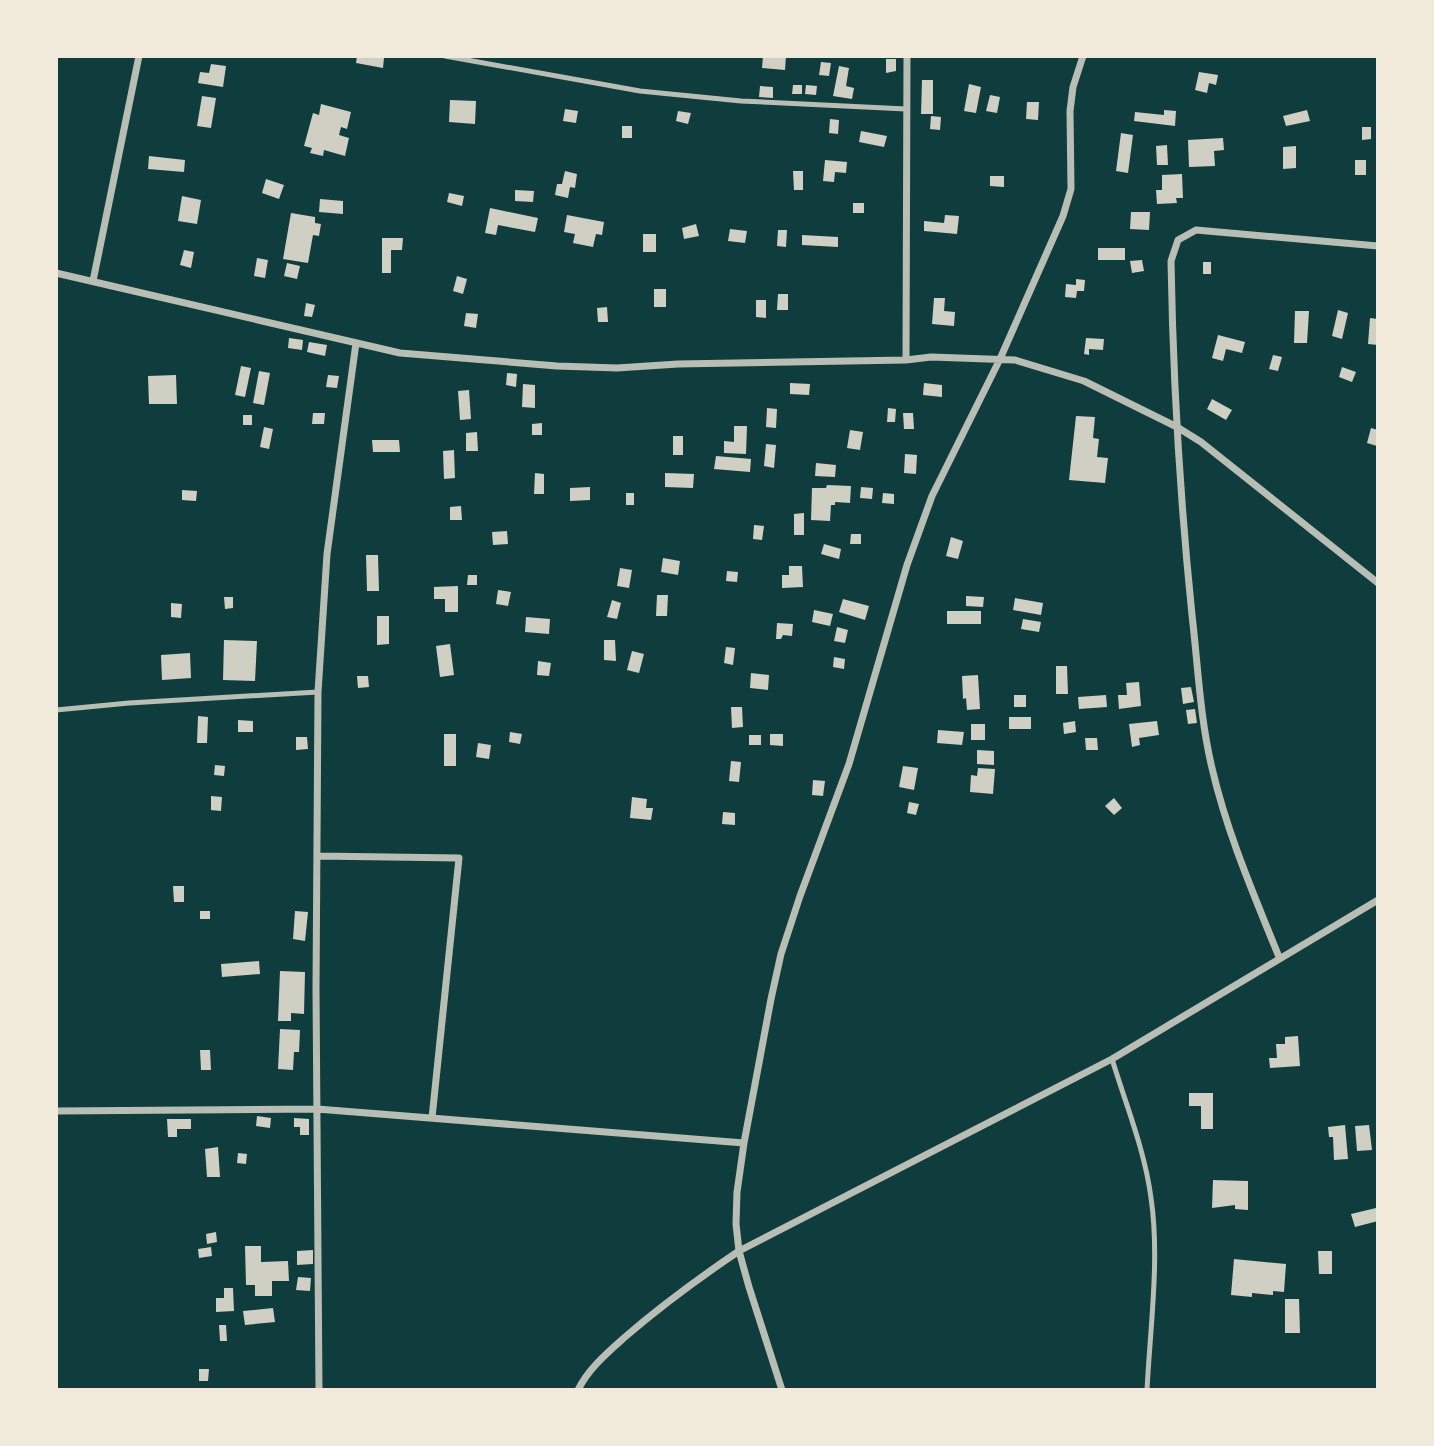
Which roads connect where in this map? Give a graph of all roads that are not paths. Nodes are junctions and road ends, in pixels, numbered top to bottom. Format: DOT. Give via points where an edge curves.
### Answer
graph roads {
  1 [pos="139,56"];
  2 [pos="445,56"];
  3 [pos="907,56"];
  4 [pos="1083,56"];
  5 [pos="906,109"];
  6 [pos="1378,246"];
  7 [pos="56,273"];
  8 [pos="93,281"];
  9 [pos="356,342"];
  10 [pos="1000,359"];
  11 [pos="906,360"];
  12 [pos="1177,427"];
  13 [pos="1378,583"];
  14 [pos="318,692"];
  15 [pos="56,710"];
  16 [pos="317,856"];
  17 [pos="1378,900"];
  18 [pos="1279,957"];
  19 [pos="1112,1059"];
  20 [pos="317,1109"];
  21 [pos="56,1111"];
  22 [pos="432,1118"];
  23 [pos="744,1143"];
  24 [pos="739,1251"];
  25 [pos="319,1390"];
  26 [pos="578,1390"];
  27 [pos="782,1390"];
  28 [pos="1147,1390"];
  1 -- 8 [label="street"];
  2 -- 5 [label="lane" via="640,91"];
  3 -- 5 [label="street"];
  4 -- 10 [label="street" via="1070,111 1071,189"];
  5 -- 11 [label="street"];
  6 -- 12 [label="street" via="1206,229 1178,240 1171,261"];
  7 -- 8 [label="street"];
  8 -- 9 [label="street"];
  9 -- 11 [label="street" via="400,353 617,368"];
  9 -- 14 [label="street" via="327,554"];
  10 -- 11 [label="street"];
  10 -- 12 [label="street" via="1084,381"];
  10 -- 23 [label="street" via="932,496 907,565 849,764 782,954"];
  12 -- 13 [label="street"];
  12 -- 18 [label="street" via="1188,578 1212,765 1241,862"];
  14 -- 15 [label="lane"];
  14 -- 16 [label="street"];
  16 -- 20 [label="street"];
  16 -- 22 [label="street" via="459,858"];
  17 -- 18 [label="street"];
  18 -- 19 [label="street"];
  19 -- 24 [label="street"];
  19 -- 28 [label="lane" via="1152,1198"];
  20 -- 21 [label="street"];
  20 -- 22 [label="street"];
  20 -- 25 [label="street"];
  22 -- 23 [label="street"];
  23 -- 24 [label="street" via="736,1208"];
  24 -- 26 [label="street" via="643,1322 604,1356"];
  24 -- 27 [label="street"];
}
